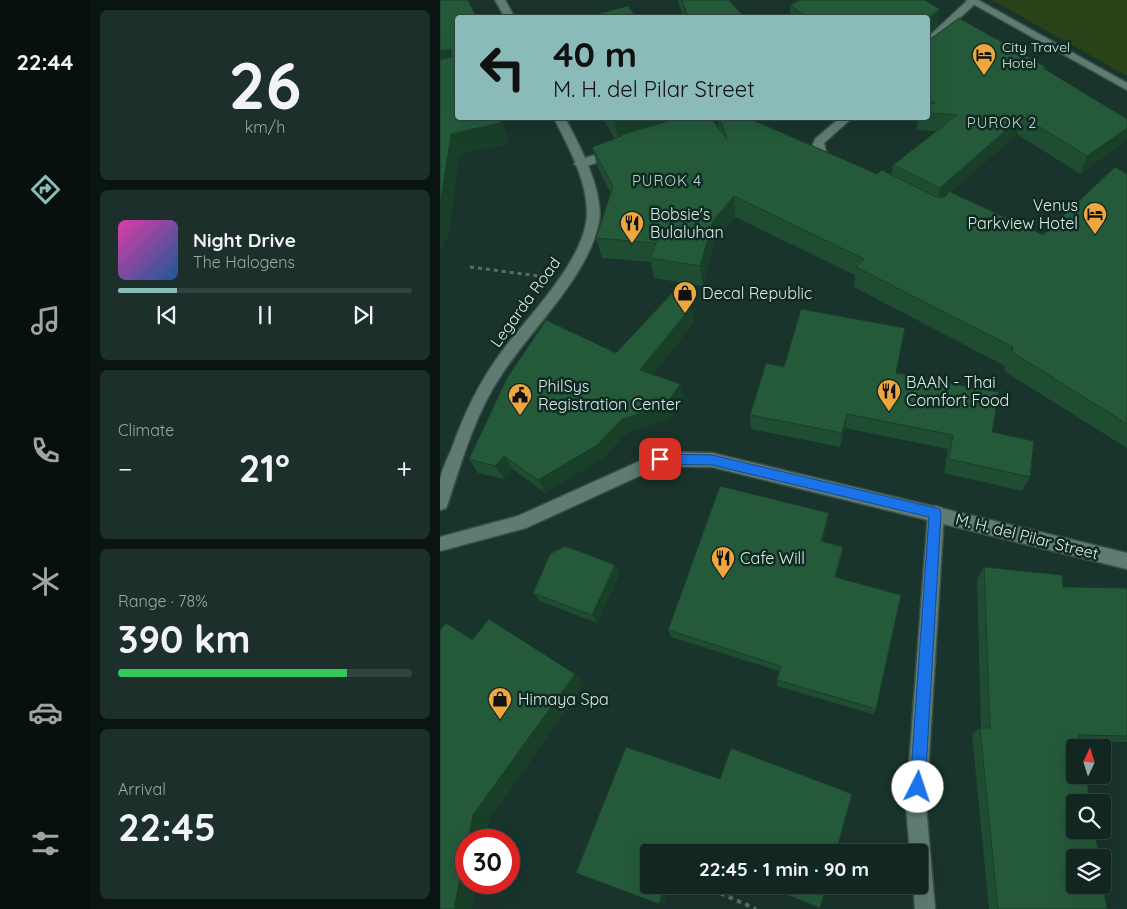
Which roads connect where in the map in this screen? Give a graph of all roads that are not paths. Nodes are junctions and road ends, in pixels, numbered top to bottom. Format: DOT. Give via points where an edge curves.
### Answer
graph roads {
  1 [pos="500,0"];
  2 [pos="972,0"];
  3 [pos="508,15"];
  4 [pos="930,40"];
  5 [pos="1127,87"];
  6 [pos="561,120"];
  7 [pos="844,120"];
  8 [pos="626,150"];
  9 [pos="580,164"];
  10 [pos="844,166"];
  11 [pos="440,503"];
  12 [pos="936,513"];
  13 [pos="440,544"];
  14 [pos="1127,561"];
  15 [pos="925,909"];
  1 -- 3 [label="street"];
  2 -- 4 [label="street"];
  2 -- 5 [label="street"];
  6 -- 9 [label="street, Legarda Road"];
  7 -- 10 [label="street" via="819,142 818,147 821,154"];
  8 -- 9 [label="street"];
  9 -- 11 [label="street, Legarda Road" via="591,194 593,220 584,250 494,374 469,422"];
  12 -- 13 [label="street, M. H. del Pilar Street" via="712,460 660,459 520,523"];
  12 -- 14 [label="street, M. H. del Pilar Street"];
  12 -- 15 [label="street" via="916,806"];
}
